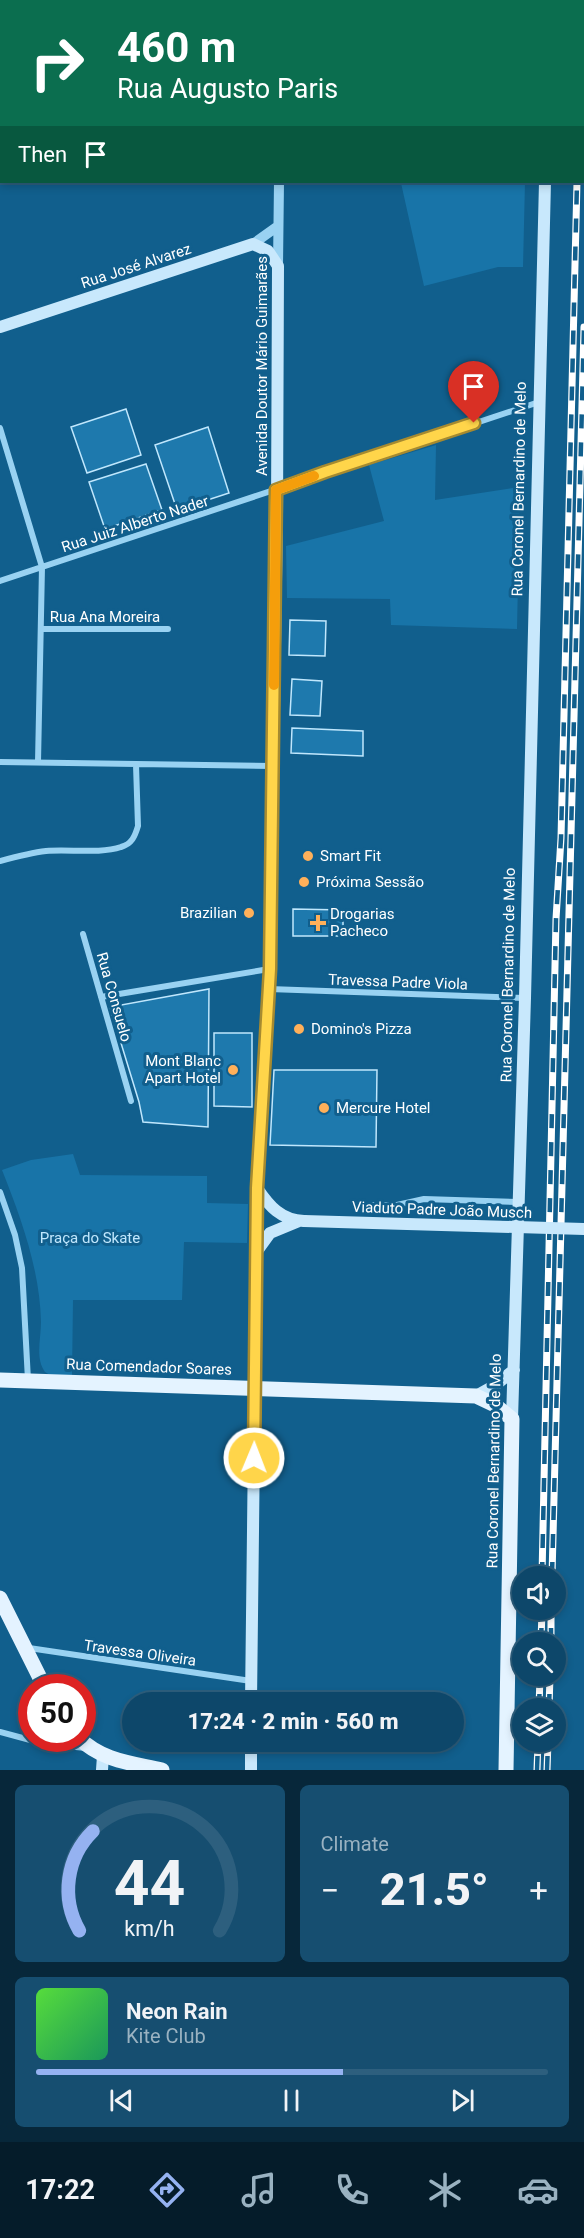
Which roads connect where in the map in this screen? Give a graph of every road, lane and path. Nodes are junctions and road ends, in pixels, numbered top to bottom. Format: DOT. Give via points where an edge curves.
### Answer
graph roads {
  1 [pos="279,183"];
  2 [pos="545,183"];
  3 [pos="278,226"];
  4 [pos="253,244"];
  5 [pos="278,266"];
  6 [pos="0,327"];
  7 [pos="538,402"];
  8 [pos="0,428"];
  9 [pos="276,490"];
  10 [pos="42,567"];
  11 [pos="0,581"];
  12 [pos="41,629"];
  13 [pos="168,629"];
  14 [pos="0,762"];
  15 [pos="38,762"];
  16 [pos="136,765"];
  17 [pos="273,766"];
  18 [pos="0,861"];
  19 [pos="83,934"];
  20 [pos="270,969"];
  21 [pos="269,989"];
  22 [pos="101,997"];
  23 [pos="525,998"];
  24 [pos="131,1101"];
  25 [pos="257,1188"];
  26 [pos="0,1192"];
  27 [pos="519,1202"];
  28 [pos="366,1205"];
  29 [pos="302,1221"];
  30 [pos="584,1229"];
  31 [pos="256,1252"];
  32 [pos="514,1370"];
  33 [pos="0,1380"];
  34 [pos="28,1381"];
  35 [pos="255,1388"];
  36 [pos="477,1396"];
  37 [pos="512,1419"];
  38 [pos="0,1598"];
  39 [pos="25,1648"];
  40 [pos="38,1674"];
  41 [pos="251,1681"];
  42 [pos="251,1692"];
  43 [pos="0,1732"];
  44 [pos="251,1752"];
  45 [pos="93,1753"];
  46 [pos="162,1770"];
  47 [pos="251,1770"];
  48 [pos="507,1770"];
  1 -- 3 [label="street, Avenida Doutor Mário Guimarães"];
  2 -- 7 [label="main road, Rua Coronel Bernardino de Melo"];
  3 -- 4 [label="street, Rua José Alvarez"];
  3 -- 5 [label="street, Avenida Doutor Mário Guimarães"];
  4 -- 5 [label="main road" via="268,252"];
  4 -- 6 [label="main road, Rua José Alvarez"];
  5 -- 9 [label="main road, Avenida Doutor Mário Guimarães"];
  7 -- 9 [label="street, Rua Juiz Alberto Nader"];
  7 -- 23 [label="main road, Rua Coronel Bernardino de Melo"];
  8 -- 10 [label="street"];
  9 -- 10 [label="street, Rua Juiz Alberto Nader"];
  9 -- 17 [label="main road, Avenida Doutor Mário Guimarães"];
  10 -- 11 [label="street, Rua Juiz Alberto Nader"];
  10 -- 12 [label="street"];
  12 -- 13 [label="street, Rua Ana Moreira"];
  12 -- 15 [label="street"];
  14 -- 15 [label="street"];
  15 -- 16 [label="street"];
  16 -- 17 [label="street"];
  16 -- 18 [label="street" via="138,826 129,844 110,849 46,851"];
  17 -- 20 [label="main road, Avenida Doutor Mário Guimarães"];
  19 -- 22 [label="street, Rua Consuelo"];
  20 -- 21 [label="main road, Avenida Doutor Mário Guimarães"];
  20 -- 22 [label="street"];
  21 -- 23 [label="street, Travessa Padre Viola"];
  21 -- 25 [label="main road, Avenida Doutor Mário Guimarães"];
  22 -- 24 [label="street, Rua Consuelo"];
  23 -- 27 [label="main road, Rua Coronel Bernardino de Melo"];
  25 -- 29 [label="main road, Viaduto Padre João Musch" via="279,1214"];
  25 -- 31 [label="main road, Avenida Doutor Mário Guimarães"];
  26 -- 34 [label="street" via="22,1268"];
  27 -- 28 [label="street" via="424,1199 397,1205"];
  27 -- 32 [label="main road, Rua Coronel Bernardino de Melo"];
  29 -- 30 [label="main road, Viaduto Padre João Musch, bridge"];
  29 -- 31 [label="main road, Viaduto Padre João Musch" via="270,1233"];
  31 -- 35 [label="main road, Avenida Doutor Mário Guimarães"];
  32 -- 36 [label="main road"];
  32 -- 37 [label="main road, Rua Coronel Bernardino de Melo"];
  33 -- 34 [label="main road, Rua Comendador Soares"];
  34 -- 35 [label="main road, Rua Comendador Soares"];
  35 -- 36 [label="main road, Rua Comendador Soares"];
  35 -- 41 [label="main road, Avenida Doutor Mário Guimarães"];
  36 -- 37 [label="main road, Rua Comendador Soares"];
  37 -- 48 [label="main road, Rua Coronel Bernardino de Melo"];
  38 -- 39 [label="main road"];
  39 -- 40 [label="main road"];
  39 -- 41 [label="street, Travessa Oliveira"];
  41 -- 42 [label="main road, Avenida Doutor Mário Guimarães"];
  43 -- 45 [label="street"];
  44 -- 47 [label="main road"];
  45 -- 46 [label="main road"];
}
